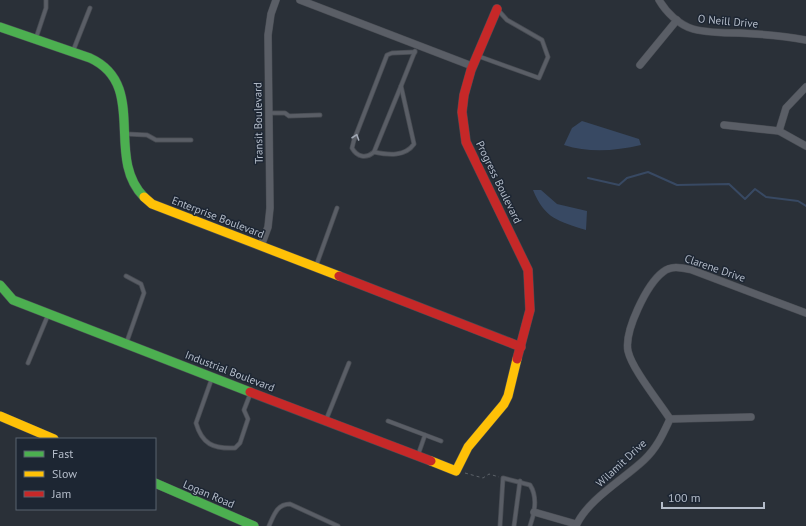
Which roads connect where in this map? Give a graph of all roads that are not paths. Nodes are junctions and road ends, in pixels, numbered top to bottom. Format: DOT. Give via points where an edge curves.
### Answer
graph roads {
  1 [pos="46,0"];
  2 [pos="276,0"];
  3 [pos="300,0"];
  4 [pos="659,0"];
  5 [pos="90,8"];
  6 [pos="497,9"];
  7 [pos="677,20"];
  8 [pos="0,26"];
  9 [pos="35,39"];
  10 [pos="806,40"];
  11 [pos="416,48"];
  12 [pos="73,52"];
  13 [pos="477,55"];
  14 [pos="640,65"];
  15 [pos="472,66"];
  16 [pos="401,86"];
  17 [pos="806,87"];
  18 [pos="269,113"];
  19 [pos="320,115"];
  20 [pos="724,125"];
  21 [pos="779,131"];
  22 [pos="126,134"];
  23 [pos="191,140"];
  24 [pos="806,146"];
  25 [pos="374,152"];
  26 [pos="337,208"];
  27 [pos="261,246"];
  28 [pos="316,267"];
  29 [pos="126,276"];
  30 [pos="0,286"];
  31 [pos="48,314"];
  32 [pos="806,314"];
  33 [pos="126,344"];
  34 [pos="521,347"];
  35 [pos="28,363"];
  36 [pos="349,363"];
  37 [pos="213,377"];
  38 [pos="251,392"];
  39 [pos="0,416"];
  40 [pos="751,417"];
  41 [pos="670,419"];
  42 [pos="326,421"];
  43 [pos="388,421"];
  44 [pos="426,435"];
  45 [pos="52,438"];
  46 [pos="441,441"];
  47 [pos="418,456"];
  48 [pos="456,471"];
  49 [pos="520,481"];
  50 [pos="156,483"];
  51 [pos="534,512"];
  52 [pos="576,525"];
  53 [pos="254,526"];
  54 [pos="269,526"];
  55 [pos="338,526"];
  56 [pos="500,526"];
  57 [pos="514,526"];
  58 [pos="530,526"];
  1 -- 9 [label="lane" via="46,8"];
  2 -- 18 [label="street, Transit Boulevard" via="268,35"];
  3 -- 11 [label="street"];
  4 -- 7 [label="street, O Neill Drive"];
  5 -- 12 [label="lane"];
  6 -- 13 [label="street, Progress Boulevard"];
  6 -- 13 [label="lane" via="507,20 542,40 548,57 543,71 539,78"];
  7 -- 10 [label="street, O Neill Drive" via="692,29 710,32 775,35"];
  7 -- 14 [label="street"];
  8 -- 9 [label="street, Enterprise Boulevard"];
  9 -- 12 [label="street, Enterprise Boulevard"];
  11 -- 15 [label="street"];
  11 -- 16 [label="lane"];
  25 -- 11 [label="lane, one-way" via="362,157 355,154 352,148 387,55"];
  12 -- 22 [label="street, Enterprise Boulevard" via="96,61 113,76 121,89 126,110"];
  13 -- 15 [label="street, Progress Boulevard"];
  15 -- 34 [label="street, Progress Boulevard" via="462,108 466,142 528,270 530,310"];
  16 -- 25 [label="lane"];
  16 -- 25 [label="lane" via="414,144 392,156"];
  17 -- 21 [label="street" via="786,108"];
  18 -- 19 [label="lane" via="285,113 289,116"];
  18 -- 27 [label="street, Transit Boulevard" via="270,208 268,227"];
  20 -- 21 [label="street"];
  21 -- 24 [label="street"];
  22 -- 23 [label="lane" via="147,136 156,140"];
  22 -- 27 [label="street, Enterprise Boulevard" via="128,170 134,184 152,204"];
  26 -- 28 [label="lane"];
  27 -- 28 [label="street, Enterprise Boulevard"];
  28 -- 34 [label="street, Enterprise Boulevard"];
  29 -- 33 [label="lane" via="141,284 144,293"];
  30 -- 31 [label="street, Industrial Boulevard" via="13,300"];
  31 -- 33 [label="street, Industrial Boulevard"];
  31 -- 35 [label="lane"];
  32 -- 41 [label="street, Clarene Drive" via="692,270 677,267 663,271 651,285 629,328 628,351"];
  33 -- 37 [label="street, Industrial Boulevard"];
  34 -- 48 [label="street, Progress Boulevard" via="504,404 468,447"];
  36 -- 42 [label="lane"];
  37 -- 38 [label="street, Industrial Boulevard"];
  37 -- 38 [label="lane" via="196,423 204,440 210,445 225,449 235,448 240,443 248,420 244,410"];
  38 -- 42 [label="street, Industrial Boulevard"];
  39 -- 45 [label="street"];
  40 -- 41 [label="street"];
  41 -- 52 [label="street, Wilamit Drive" via="660,441 645,460 590,507"];
  42 -- 47 [label="street, Industrial Boulevard"];
  43 -- 44 [label="lane"];
  44 -- 46 [label="lane"];
  44 -- 47 [label="lane"];
  47 -- 48 [label="street, Industrial Boulevard"];
  49 -- 51 [label="lane" via="530,485 534,491"];
  49 -- 56 [label="lane" via="503,478"];
  49 -- 57 [label="lane"];
  50 -- 53 [label="street, Logan Road"];
  51 -- 52 [label="street"];
  51 -- 58 [label="lane"];
  54 -- 55 [label="lane" via="278,507 284,504 290,504"];
}
